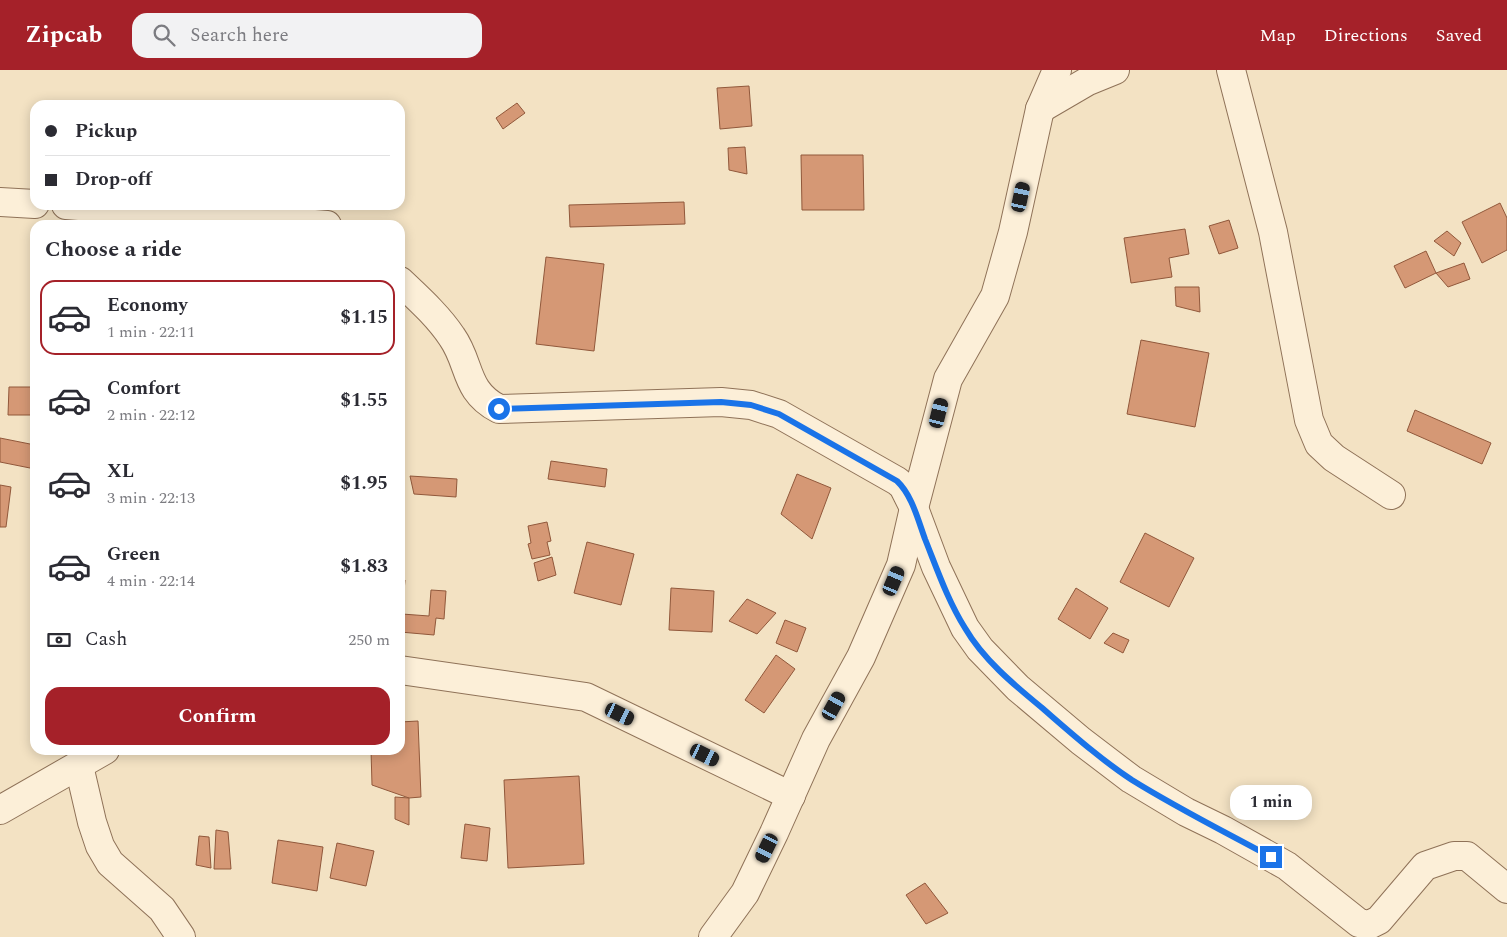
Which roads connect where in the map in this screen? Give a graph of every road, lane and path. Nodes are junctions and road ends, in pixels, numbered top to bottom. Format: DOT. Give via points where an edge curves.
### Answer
graph roads {
  1 [pos="1057,70"];
  2 [pos="1114,70"];
  3 [pos="1231,70"];
  4 [pos="1040,109"];
  5 [pos="0,202"];
  6 [pos="30,204"];
  7 [pos="132,210"];
  8 [pos="262,220"];
  9 [pos="405,286"];
  10 [pos="1391,495"];
  11 [pos="914,508"];
  12 [pos="405,671"];
  13 [pos="97,755"];
  14 [pos="79,766"];
  15 [pos="791,796"];
  16 [pos="0,810"];
  17 [pos="1507,889"];
  18 [pos="181,937"];
  19 [pos="713,937"];
  1 -- 4 [label="street"];
  2 -- 4 [label="street"];
  3 -- 10 [label="street" via="1273,232 1309,420 1319,444 1334,458"];
  4 -- 11 [label="street" via="1013,232 995,296 948,379"];
  5 -- 6 [label="street"];
  7 -- 8 [label="street"];
  9 -- 11 [label="street" via="438,317 454,339 473,386 486,402 499,409 721,402 751,405 779,414 897,481"];
  11 -- 15 [label="street" via="901,565 861,657 816,739"];
  11 -- 17 [label="street" via="942,581 965,628 980,649 1018,688 1131,779 1287,866 1359,923 1369,925 1379,920 1425,866 1454,856 1467,856"];
  12 -- 15 [label="street" via="586,697"];
  13 -- 14 [label="street"];
  14 -- 16 [label="street"];
  14 -- 18 [label="street" via="92,822 110,863 162,909"];
  15 -- 19 [label="street" via="745,893"];
}
